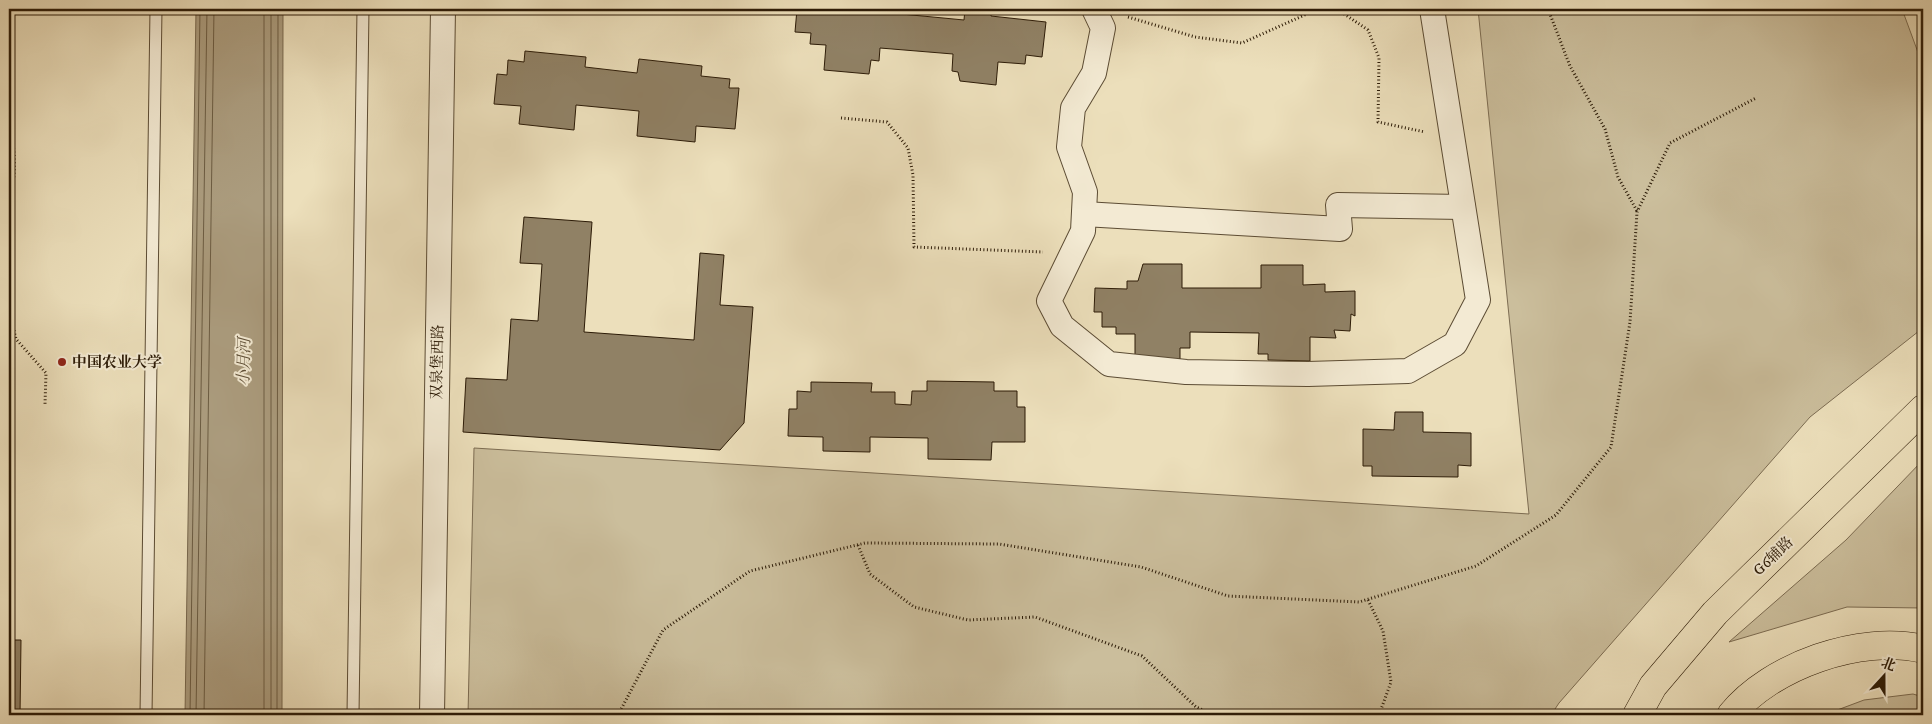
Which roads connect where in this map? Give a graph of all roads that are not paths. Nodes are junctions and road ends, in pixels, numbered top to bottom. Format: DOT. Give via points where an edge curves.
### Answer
graph roads {
  1 [pos="156,9"];
  2 [pos="363,9"];
  3 [pos="443,9"];
  4 [pos="1094,9"];
  5 [pos="1432,9"];
  6 [pos="1463,207"];
  7 [pos="1084,214"];
  8 [pos="1923,409"];
  9 [pos="1923,649"];
  10 [pos="146,715"];
  11 [pos="353,715"];
  12 [pos="432,715"];
  13 [pos="1637,715"];
  14 [pos="1731,715"];
  1 -- 10 [label="lane"];
  2 -- 11 [label="lane"];
  3 -- 12 [label="street, 双泉堡西路"];
  4 -- 7 [label="street" via="1103,28 1094,73 1073,108 1069,147 1085,192"];
  5 -- 6 [label="street"];
  6 -- 7 [label="street" via="1338,205 1340,229"];
  6 -- 7 [label="street" via="1478,300 1455,344 1408,371 1308,374 1186,372 1109,364 1062,326 1049,300 1083,231"];
  8 -- 13 [label="main road, G6辅路" via="1715,613 1653,686"];
  9 -- 14 [label="main road" via="1866,647 1824,656 1775,678"];
}
